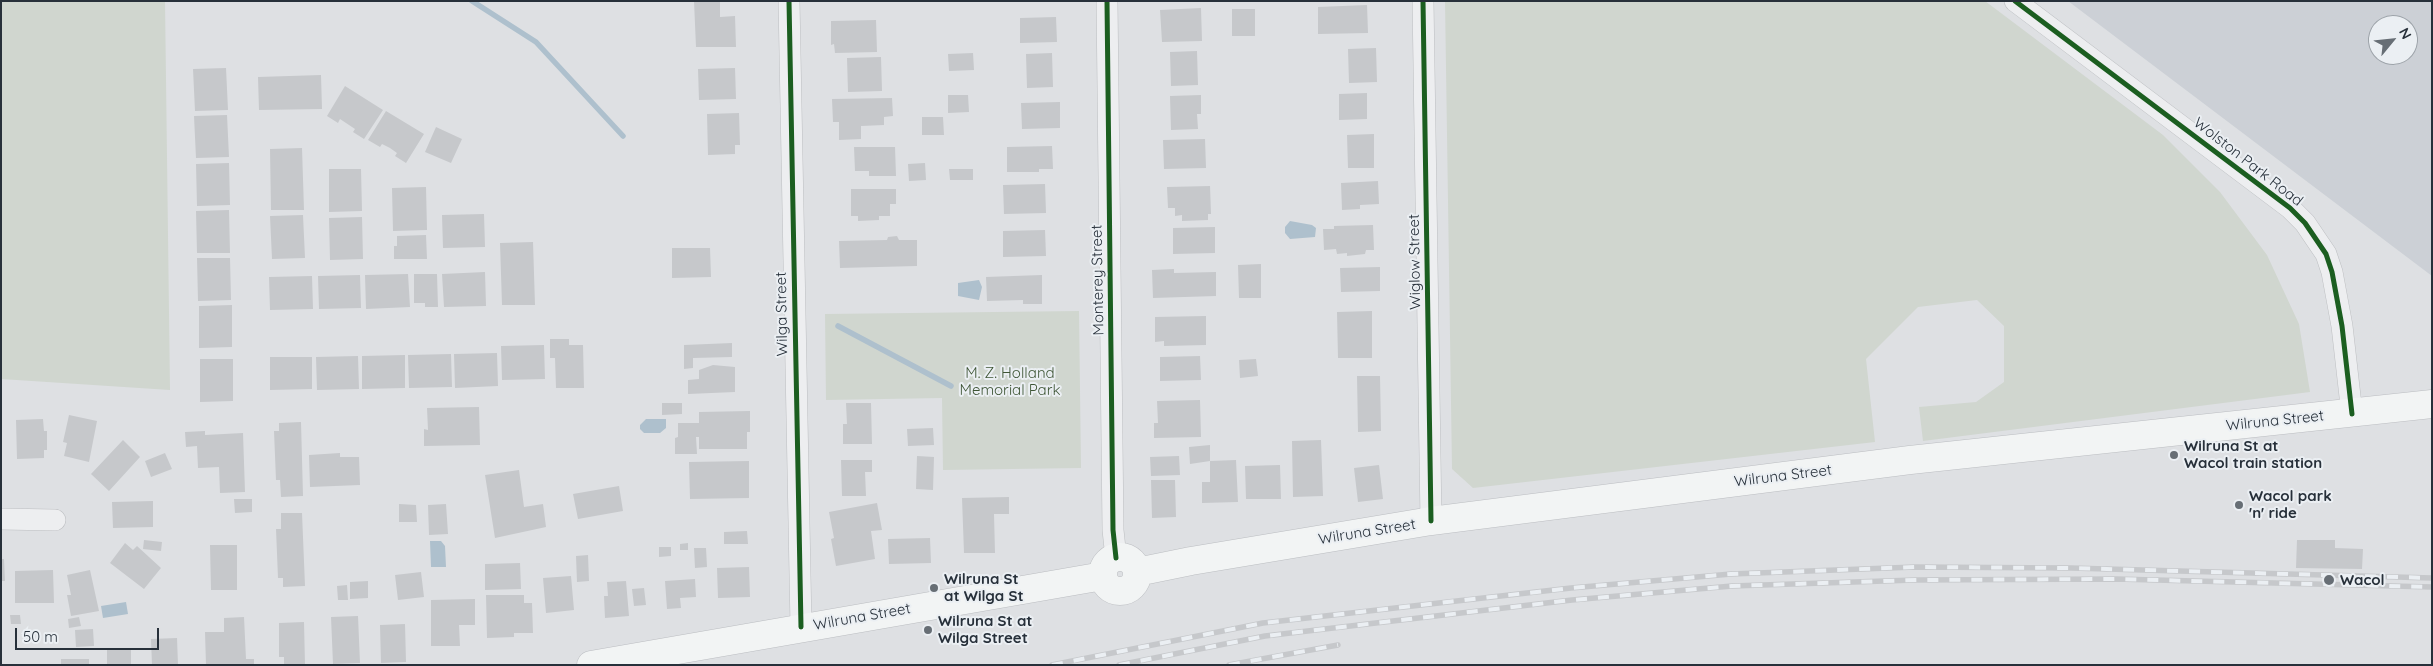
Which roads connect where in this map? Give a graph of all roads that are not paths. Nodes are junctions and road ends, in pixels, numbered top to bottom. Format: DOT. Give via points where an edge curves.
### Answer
graph roads {
  1 [pos="789,1"];
  2 [pos="1107,1"];
  3 [pos="1423,1"];
  4 [pos="2015,1"];
  5 [pos="2432,404"];
  6 [pos="2352,414"];
  7 [pos="1,519"];
  8 [pos="55,520"];
  9 [pos="1431,521"];
  10 [pos="1119,569"];
  11 [pos="801,627"];
  12 [pos="591,665"];
  1 -- 11 [label="street, Wilga Street"];
  2 -- 10 [label="street, Monterey Street" via="1113,530"];
  3 -- 9 [label="street, Wiglow Street"];
  4 -- 6 [label="street, Wolston Park Road" via="2290,208 2305,223 2326,254 2332,272"];
  5 -- 6 [label="main road, Wilruna Street"];
  6 -- 9 [label="main road, Wilruna Street" via="1910,460"];
  7 -- 8 [label="street"];
  9 -- 10 [label="main road, Wilruna Street" via="1184,562"];
  10 -- 11 [label="main road, Wilruna Street"];
  11 -- 12 [label="main road, Wilruna Street"];
}
